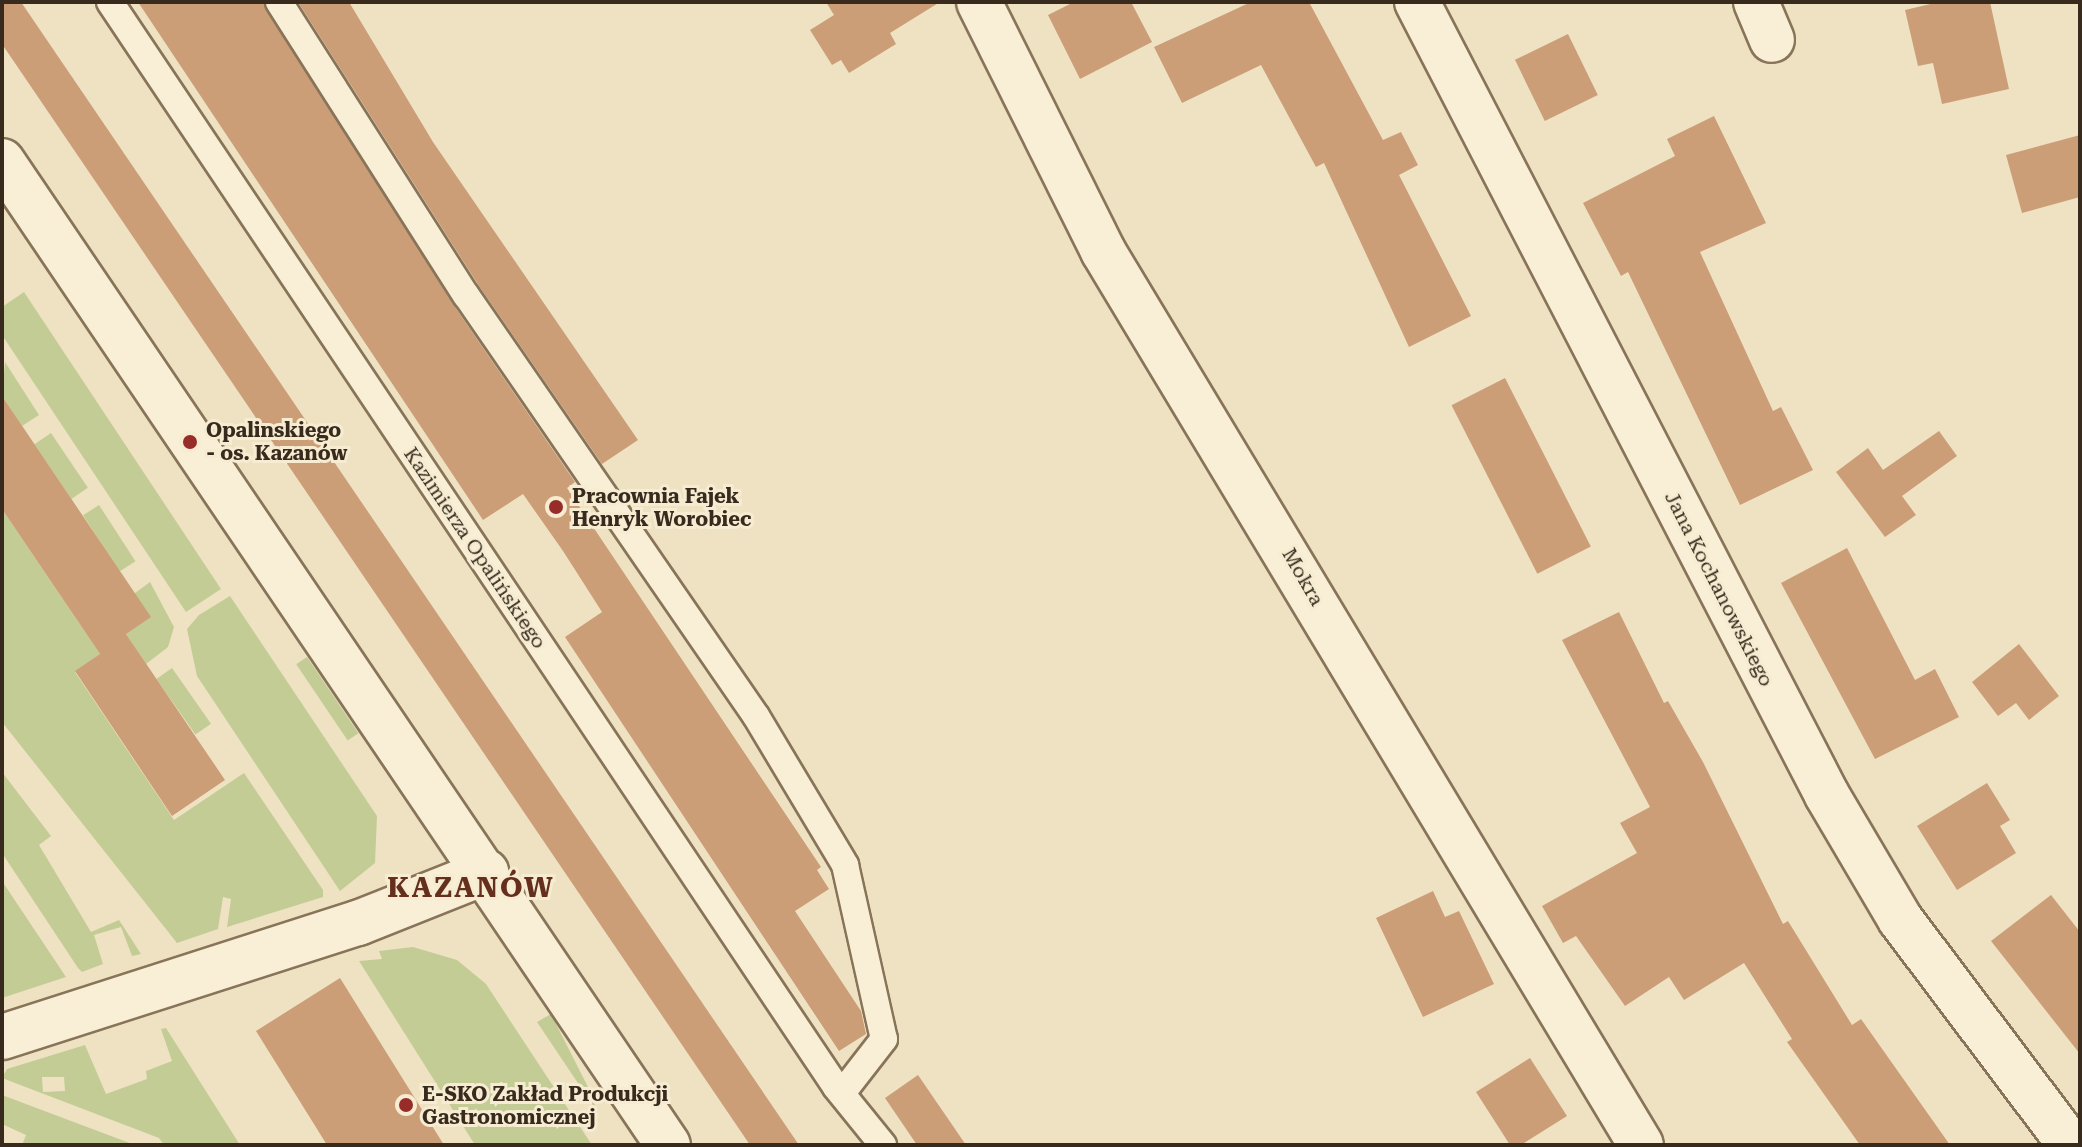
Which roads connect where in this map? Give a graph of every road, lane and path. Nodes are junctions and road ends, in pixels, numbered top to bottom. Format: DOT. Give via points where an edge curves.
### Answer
graph roads {
  1 [pos="110,2"];
  2 [pos="279,2"];
  3 [pos="979,2"];
  4 [pos="1417,2"];
  5 [pos="2,161"];
  6 [pos="486,872"];
  7 [pos="2,1037"];
  8 [pos="842,1093"];
  9 [pos="668,1145"];
  10 [pos="883,1145"];
  11 [pos="1641,1145"];
  12 [pos="2070,1145"];
  1 -- 8 [label="lane, Kazimierza Opalińskiego"];
  2 -- 8 [label="lane" via="466,295 756,716 845,865 884,1039"];
  3 -- 11 [label="street, Mokra" via="1103,251"];
  4 -- 12 [label="street, Jana Kochanowskiego" via="1827,795 1908,932"];
  5 -- 6 [label="street"];
  6 -- 7 [label="street" via="358,923"];
  6 -- 9 [label="street"];
  8 -- 10 [label="lane, Kazimierza Opalińskiego"];
}
